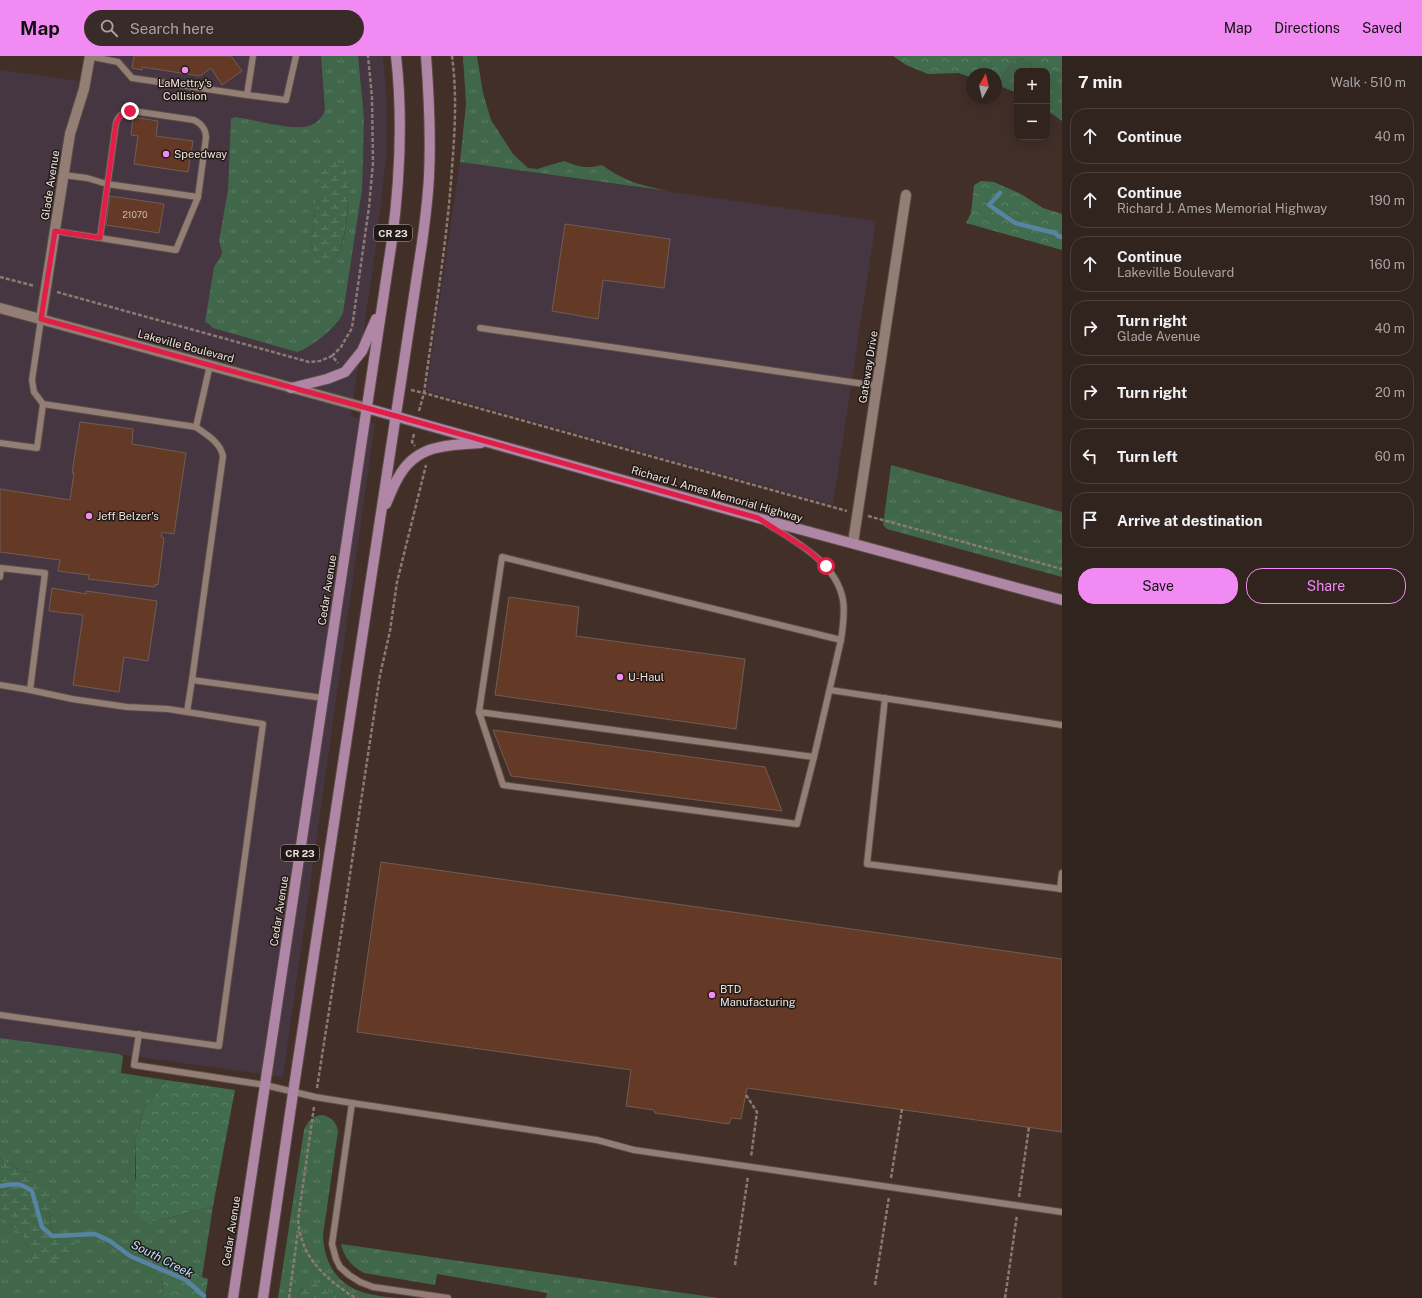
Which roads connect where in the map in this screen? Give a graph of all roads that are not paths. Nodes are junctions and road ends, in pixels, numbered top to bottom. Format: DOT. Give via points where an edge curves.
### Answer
graph roads {
  1 [pos="88,56"];
  2 [pos="253,56"];
  3 [pos="296,56"];
  4 [pos="396,56"];
  5 [pos="426,56"];
  6 [pos="247,95"];
  7 [pos="64,175"];
  8 [pos="108,184"];
  9 [pos="906,195"];
  10 [pos="198,197"];
  11 [pos="55,231"];
  12 [pos="100,238"];
  13 [pos="382,305"];
  14 [pos="0,308"];
  15 [pos="41,319"];
  16 [pos="480,328"];
  17 [pos="210,365"];
  18 [pos="878,386"];
  19 [pos="291,388"];
  20 [pos="43,404"];
  21 [pos="366,408"];
  22 [pos="396,416"];
  23 [pos="196,427"];
  24 [pos="489,442"];
  25 [pos="0,443"];
  26 [pos="381,516"];
  27 [pos="758,518"];
  28 [pos="853,544"];
  29 [pos="0,577"];
  30 [pos="1062,600"];
  31 [pos="841,640"];
  32 [pos="192,680"];
  33 [pos="0,685"];
  34 [pos="30,690"];
  35 [pos="830,690"];
  36 [pos="323,698"];
  37 [pos="885,698"];
  38 [pos="187,712"];
  39 [pos="479,712"];
  40 [pos="1062,725"];
  41 [pos="814,757"];
  42 [pos="1062,873"];
  43 [pos="1061,889"];
  44 [pos="0,1015"];
  45 [pos="139,1034"];
  46 [pos="265,1085"];
  47 [pos="293,1093"];
  48 [pos="352,1103"];
  49 [pos="1062,1212"];
  50 [pos="233,1298"];
  51 [pos="263,1298"];
  52 [pos="448,1298"];
  1 -- 6 [label="lane" via="118,62 132,78"];
  1 -- 7 [label="street, Glade Avenue" via="84,89 70,134"];
  2 -- 6 [label="lane"];
  3 -- 6 [label="lane" via="286,100"];
  4 -- 13 [label="main road, CR 23" via="400,110 398,174"];
  5 -- 22 [label="main road, CR 23" via="430,117 429,177 422,243"];
  7 -- 8 [label="lane"];
  7 -- 11 [label="street, Glade Avenue"];
  8 -- 10 [label="lane"];
  8 -- 10 [label="lane" via="117,119 126,112 140,112 194,120 204,127 206,138"];
  8 -- 12 [label="lane"];
  9 -- 18 [label="street, Gateway Drive"];
  10 -- 12 [label="lane" via="176,250"];
  11 -- 12 [label="lane"];
  11 -- 15 [label="street, Glade Avenue"];
  13 -- 19 [label="main road" via="362,351 345,372"];
  13 -- 21 [label="main road, CR 23"];
  14 -- 15 [label="street, Lakeville Boulevard"];
  15 -- 17 [label="street, Lakeville Boulevard"];
  15 -- 20 [label="lane" via="32,380 34,392"];
  16 -- 18 [label="lane"];
  17 -- 19 [label="street, Lakeville Boulevard"];
  17 -- 23 [label="lane"];
  18 -- 28 [label="street, Gateway Drive"];
  19 -- 21 [label="street, Lakeville Boulevard"];
  20 -- 23 [label="lane"];
  20 -- 25 [label="lane" via="37,448"];
  21 -- 22 [label="main road, Richard J. Ames Memorial Highway"];
  21 -- 36 [label="main road, Cedar Avenue / CR 23"];
  22 -- 24 [label="main road, Richard J. Ames Memorial Highway"];
  22 -- 26 [label="main road, CR 23"];
  23 -- 32 [label="lane" via="222,449 223,456"];
  24 -- 26 [label="main road" via="435,447 420,454 398,477"];
  24 -- 27 [label="main road, Richard J. Ames Memorial Highway"];
  26 -- 47 [label="main road, CR 23"];
  27 -- 28 [label="main road, Richard J. Ames Memorial Highway"];
  27 -- 31 [label="lane" via="808,550 826,566 837,582 843,600"];
  28 -- 30 [label="main road, Richard J. Ames Memorial Highway"];
  29 -- 34 [label="lane" via="1,568 45,573"];
  31 -- 35 [label="lane"];
  31 -- 39 [label="lane" via="502,557"];
  32 -- 36 [label="lane"];
  32 -- 38 [label="lane"];
  33 -- 34 [label="lane"];
  34 -- 38 [label="lane" via="72,699"];
  35 -- 37 [label="lane"];
  35 -- 41 [label="lane"];
  36 -- 46 [label="main road, Cedar Avenue / CR 23"];
  37 -- 40 [label="lane"];
  37 -- 43 [label="lane" via="867,864"];
  38 -- 45 [label="lane" via="263,724 219,1046"];
  39 -- 41 [label="lane"];
  39 -- 41 [label="lane" via="504,785 797,824"];
  42 -- 43 [label="lane"];
  44 -- 45 [label="lane"];
  45 -- 46 [label="lane" via="134,1066"];
  46 -- 47 [label="lane"];
  46 -- 50 [label="main road, Cedar Avenue / CR 23"];
  47 -- 48 [label="lane"];
  47 -- 51 [label="main road, CR 23"];
  48 -- 49 [label="lane" via="597,1140 634,1150"];
  48 -- 52 [label="lane" via="332,1244 336,1259 340,1267 360,1282"];
}
